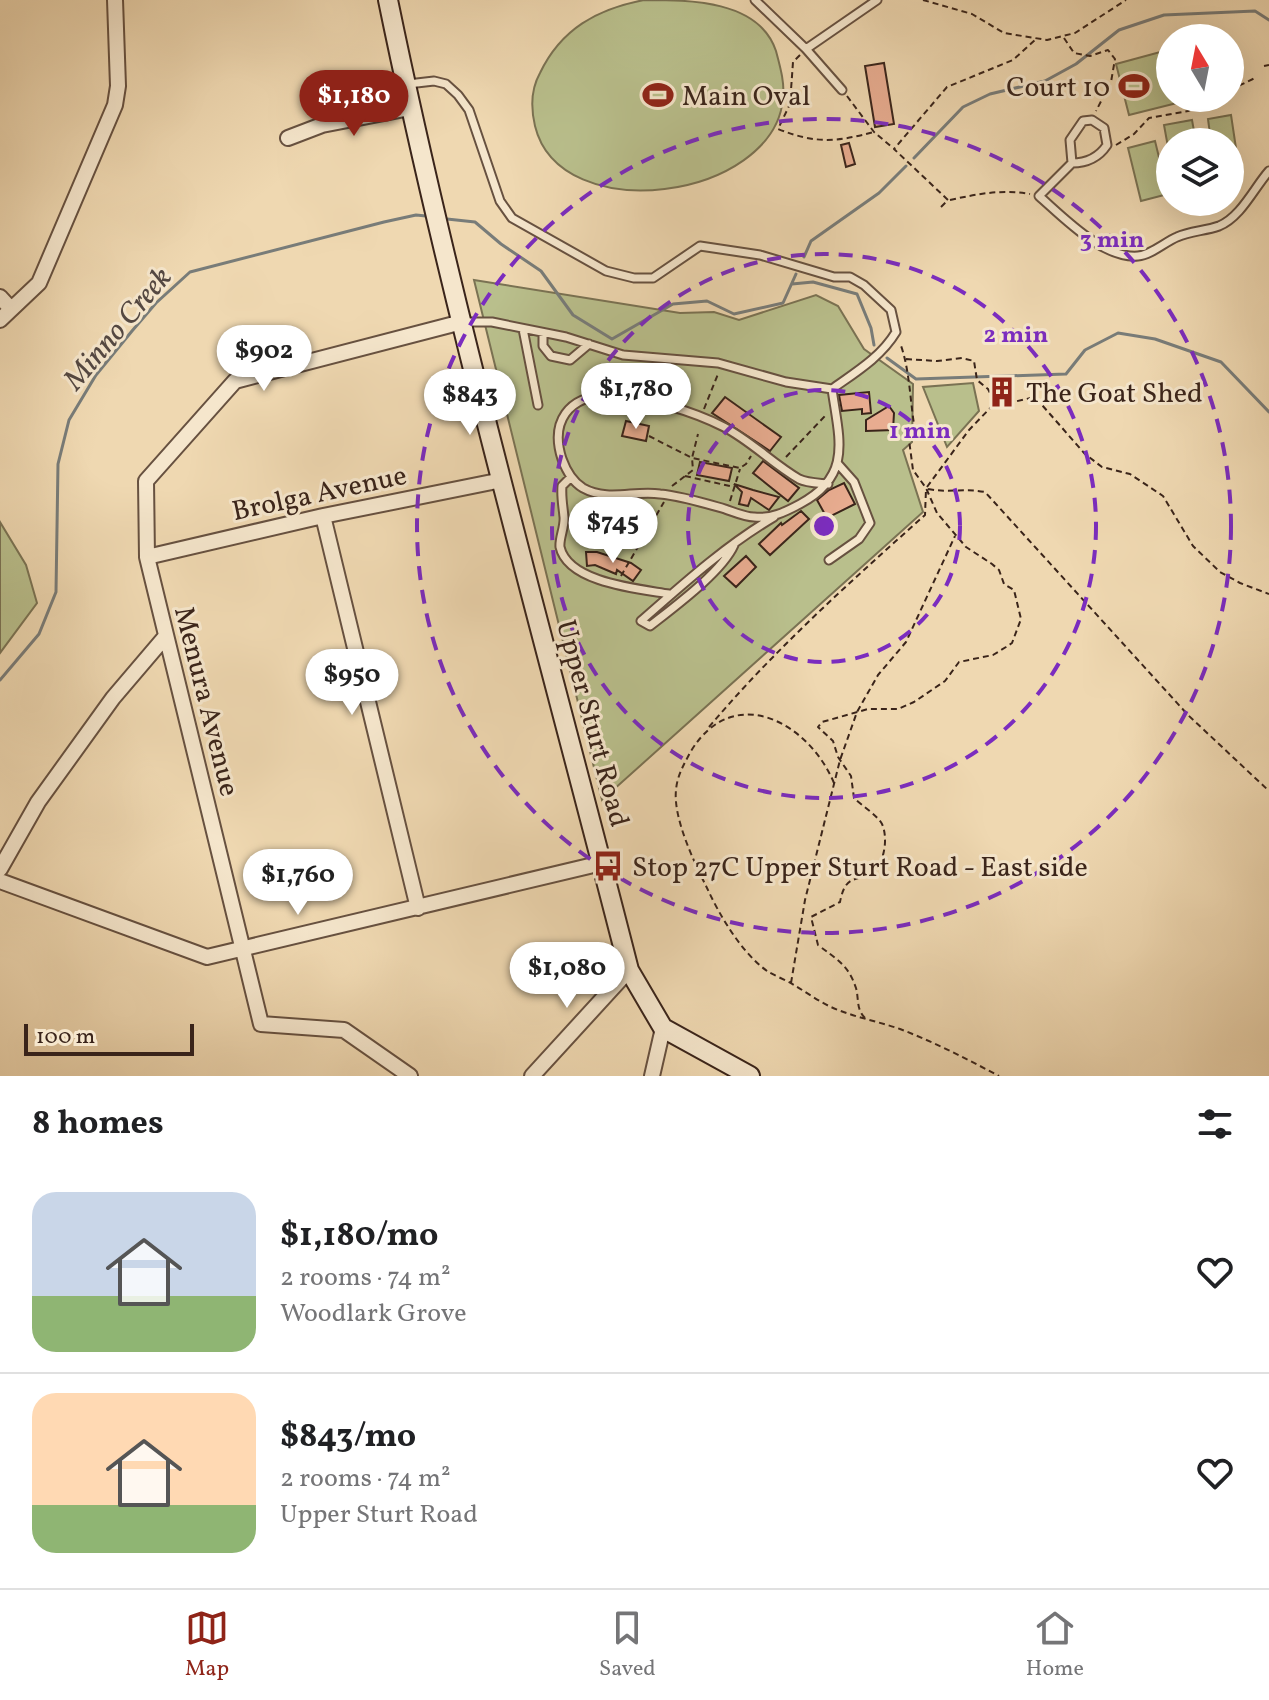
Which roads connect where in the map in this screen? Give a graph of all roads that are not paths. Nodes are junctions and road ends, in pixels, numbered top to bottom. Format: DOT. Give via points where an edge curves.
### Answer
graph roads {
  1 [pos="115,0"];
  2 [pos="388,0"];
  3 [pos="755,0"];
  4 [pos="877,0"];
  5 [pos="806,49"];
  6 [pos="405,85"];
  7 [pos="842,90"];
  8 [pos="410,108"];
  9 [pos="288,138"];
  10 [pos="1072,163"];
  11 [pos="1269,171"];
  12 [pos="0,297"];
  13 [pos="5,314"];
  14 [pos="462,322"];
  15 [pos="523,329"];
  16 [pos="543,333"];
  17 [pos="589,344"];
  18 [pos="832,389"];
  19 [pos="538,405"];
  20 [pos="838,464"];
  21 [pos="571,477"];
  22 [pos="502,480"];
  23 [pos="828,484"];
  24 [pos="323,516"];
  25 [pos="776,516"];
  26 [pos="734,545"];
  27 [pos="147,557"];
  28 [pos="829,560"];
  29 [pos="669,594"];
  30 [pos="165,637"];
  31 [pos="602,863"];
  32 [pos="0,869"];
  33 [pos="0,881"];
  34 [pos="418,908"];
  35 [pos="242,951"];
  36 [pos="629,970"];
  37 [pos="663,1028"];
  38 [pos="410,1076"];
  39 [pos="532,1076"];
  40 [pos="652,1076"];
  41 [pos="750,1076"];
  1 -- 13 [label="street" via="115,105 39,283"];
  2 -- 6 [label="main road, Upper Sturt Road"];
  3 -- 5 [label="lane"];
  4 -- 5 [label="lane"];
  5 -- 7 [label="lane"];
  6 -- 8 [label="main road, Upper Sturt Road"];
  6 -- 18 [label="lane" via="434,81 452,89 469,110 500,201 512,218 606,271 653,278 700,246 760,255 864,285 891,310 896,332 868,364"];
  8 -- 9 [label="street" via="322,125"];
  8 -- 14 [label="main road, Upper Sturt Road"];
  10 -- 10 [label="lane" via="1070,140 1083,121 1092,120 1104,128 1107,145 1101,154"];
  10 -- 11 [label="lane" via="1039,196 1101,246 1140,256 1185,233 1221,226"];
  12 -- 13 [label="street"];
  14 -- 15 [label="lane"];
  14 -- 22 [label="main road, Upper Sturt Road"];
  14 -- 27 [label="street, Menura Avenue" via="235,381 146,481"];
  15 -- 16 [label="lane"];
  15 -- 19 [label="lane"];
  16 -- 17 [label="lane"];
  16 -- 17 [label="lane" via="543,346 551,356 570,360"];
  17 -- 18 [label="lane" via="623,355 722,364"];
  18 -- 20 [label="lane"];
  20 -- 23 [label="lane"];
  20 -- 28 [label="lane" via="854,482 870,523 859,539"];
  21 -- 23 [label="lane" via="558,446 560,419 573,406 607,395 645,400 724,427 801,481"];
  21 -- 25 [label="lane" via="602,496 668,495 753,517"];
  21 -- 29 [label="lane" via="562,486 561,505 560,546 567,561 583,574"];
  22 -- 24 [label="street, Brolga Avenue"];
  22 -- 31 [label="main road, Upper Sturt Road"];
  23 -- 25 [label="lane"];
  24 -- 27 [label="street, Brolga Avenue"];
  24 -- 34 [label="street"];
  25 -- 26 [label="lane"];
  26 -- 29 [label="lane"];
  26 -- 29 [label="lane" via="727,560 675,607 650,626 641,621"];
  27 -- 30 [label="street, Menura Avenue"];
  30 -- 32 [label="street" via="113,698 38,802"];
  30 -- 35 [label="street, Menura Avenue"];
  31 -- 34 [label="street"];
  31 -- 36 [label="main road, Upper Sturt Road"];
  33 -- 35 [label="street" via="207,957"];
  34 -- 35 [label="street"];
  35 -- 38 [label="street, Menura Avenue" via="261,1024 344,1030"];
  36 -- 37 [label="main road, Upper Sturt Road"];
  36 -- 39 [label="street"];
  37 -- 40 [label="street"];
  37 -- 41 [label="main road"];
}
